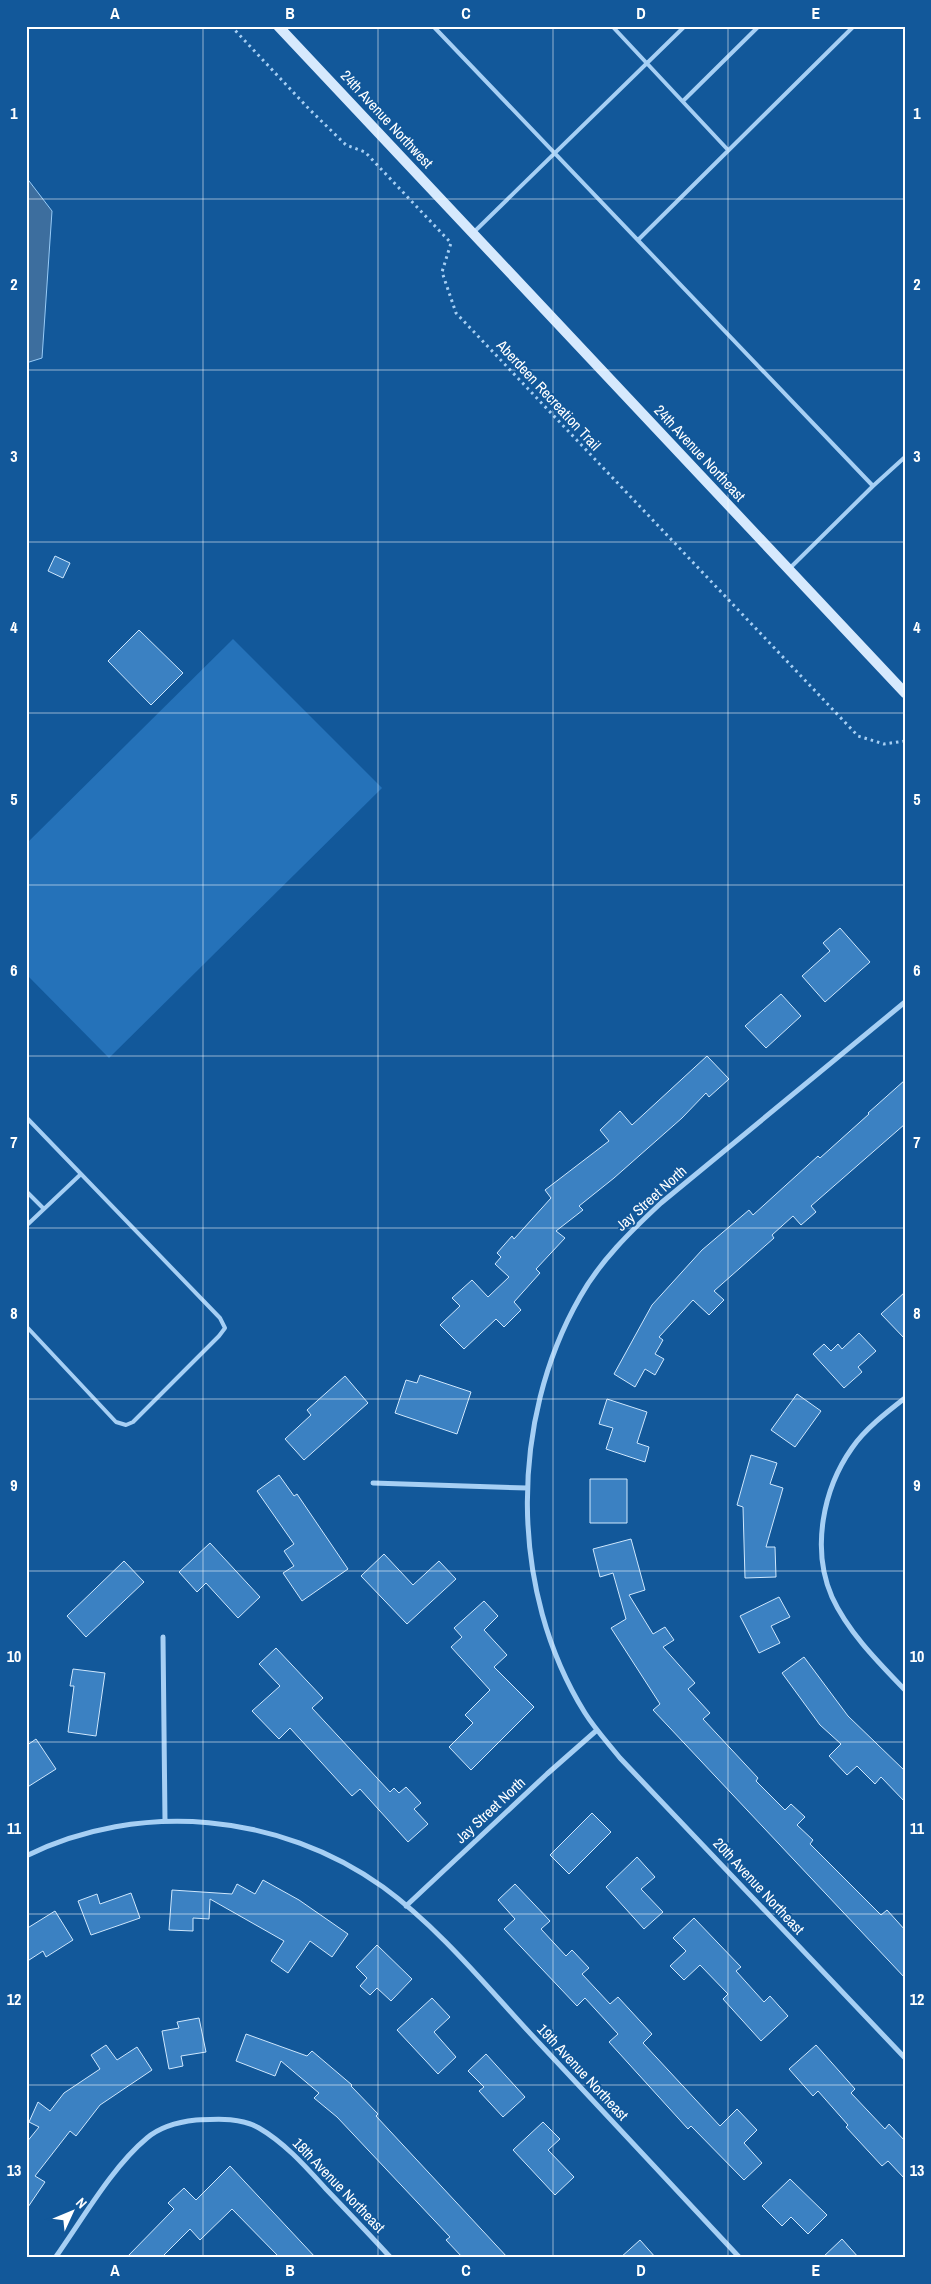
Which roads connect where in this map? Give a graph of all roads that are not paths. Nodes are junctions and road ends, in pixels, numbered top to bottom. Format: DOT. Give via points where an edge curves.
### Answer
graph roads {
  1 [pos="278,26"];
  2 [pos="433,26"];
  3 [pos="612,26"];
  4 [pos="685,26"];
  5 [pos="759,26"];
  6 [pos="854,26"];
  7 [pos="647,63"];
  8 [pos="683,101"];
  9 [pos="728,150"];
  10 [pos="555,153"];
  11 [pos="474,232"];
  12 [pos="638,240"];
  13 [pos="905,458"];
  14 [pos="873,486"];
  15 [pos="788,569"];
  16 [pos="905,693"];
  17 [pos="905,1002"];
  18 [pos="26,1117"];
  19 [pos="81,1174"];
  20 [pos="26,1191"];
  21 [pos="44,1209"];
  22 [pos="26,1226"];
  23 [pos="26,1326"];
  24 [pos="905,1398"];
  25 [pos="373,1484"];
  26 [pos="527,1488"];
  27 [pos="163,1636"];
  28 [pos="905,1690"];
  29 [pos="597,1730"];
  30 [pos="165,1821"];
  31 [pos="26,1856"];
  32 [pos="406,1906"];
  33 [pos="905,2058"];
  34 [pos="56,2258"];
  35 [pos="391,2258"];
  36 [pos="740,2258"];
  1 -- 11 [label="main road, 24th Avenue Northwest"];
  2 -- 10 [label="lane"];
  3 -- 7 [label="lane"];
  4 -- 7 [label="lane"];
  5 -- 8 [label="lane"];
  6 -- 9 [label="lane"];
  7 -- 8 [label="lane"];
  7 -- 10 [label="lane"];
  8 -- 9 [label="lane"];
  9 -- 12 [label="lane"];
  10 -- 11 [label="lane"];
  10 -- 12 [label="lane"];
  11 -- 15 [label="main road, 24th Avenue Northeast"];
  12 -- 14 [label="lane"];
  13 -- 14 [label="lane"];
  14 -- 15 [label="lane"];
  15 -- 16 [label="main road, 24th Avenue Northeast"];
  17 -- 26 [label="street, Jay Street North" via="661,1202 626,1236 594,1275 579,1297 558,1342 542,1390"];
  18 -- 19 [label="lane"];
  19 -- 21 [label="lane"];
  19 -- 23 [label="lane" via="220,1318 225,1328 133,1422 126,1424 116,1422"];
  20 -- 21 [label="lane"];
  21 -- 22 [label="lane"];
  24 -- 28 [label="street" via="853,1447 832,1483 822,1529 821,1555 824,1577 842,1616 870,1653"];
  25 -- 26 [label="street"];
  26 -- 29 [label="street, Jay Street North" via="529,1543 540,1605 561,1667"];
  27 -- 30 [label="street"];
  29 -- 32 [label="street, Jay Street North"];
  29 -- 33 [label="street, 20th Avenue Northeast"];
  30 -- 31 [label="street" via="105,1829"];
  30 -- 32 [label="street" via="202,1821 264,1830 295,1840 382,1886"];
  32 -- 36 [label="street, 19th Avenue Northeast" via="438,1936"];
  34 -- 35 [label="street, 18th Avenue Northeast" via="132,2151 149,2136 163,2127 181,2122 217,2119 239,2121 258,2128 293,2154"];
}
